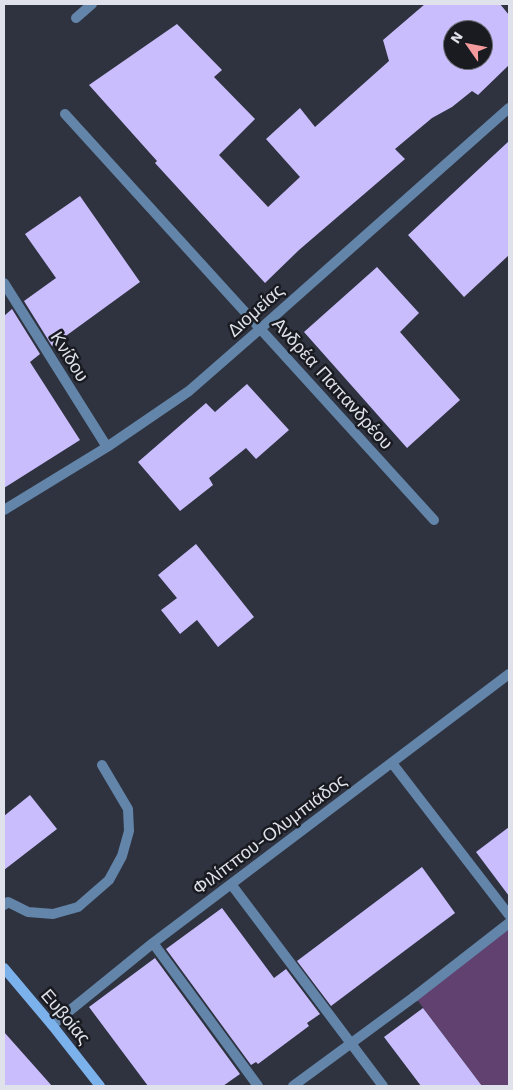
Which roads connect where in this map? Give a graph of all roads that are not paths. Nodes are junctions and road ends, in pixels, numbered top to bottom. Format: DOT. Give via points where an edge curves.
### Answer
graph roads {
  1 [pos="92,4"];
  2 [pos="76,18"];
  3 [pos="509,108"];
  4 [pos="65,114"];
  5 [pos="6,290"];
  6 [pos="260,329"];
  7 [pos="107,447"];
  8 [pos="4,510"];
  9 [pos="434,520"];
  10 [pos="509,674"];
  11 [pos="392,763"];
  12 [pos="102,765"];
  13 [pos="231,884"];
  14 [pos="4,905"];
  15 [pos="509,915"];
  16 [pos="509,923"];
  17 [pos="153,943"];
  18 [pos="4,970"];
  19 [pos="52,1025"];
  20 [pos="350,1043"];
  21 [pos="100,1086"];
  22 [pos="258,1086"];
  23 [pos="293,1086"];
  24 [pos="383,1086"];
  1 -- 2 [label="street"];
  3 -- 6 [label="street, Διομείας"];
  4 -- 6 [label="street, Ανδρέα Παπανδρέου"];
  5 -- 7 [label="street, Κνίδου"];
  6 -- 7 [label="street, Διομείας" via="188,391"];
  6 -- 9 [label="street, Ανδρέα Παπανδρέου"];
  7 -- 8 [label="street, Διομείας"];
  10 -- 11 [label="street, Φιλίππου-Ολυμπιάδος"];
  11 -- 13 [label="street, Φιλίππου-Ολυμπιάδος"];
  11 -- 15 [label="street"];
  12 -- 14 [label="street" via="128,809 129,831 122,856 109,880 78,907 53,914 28,912 8,902"];
  13 -- 17 [label="street, Φιλίππου-Ολυμπιάδος"];
  13 -- 20 [label="street"];
  16 -- 20 [label="street"];
  17 -- 19 [label="street, Φιλίππου-Ολυμπιάδος"];
  17 -- 22 [label="street"];
  18 -- 19 [label="main road, Ευβοίας"];
  19 -- 21 [label="main road, Ευβοίας"];
  20 -- 23 [label="street"];
  20 -- 24 [label="street"];
}
